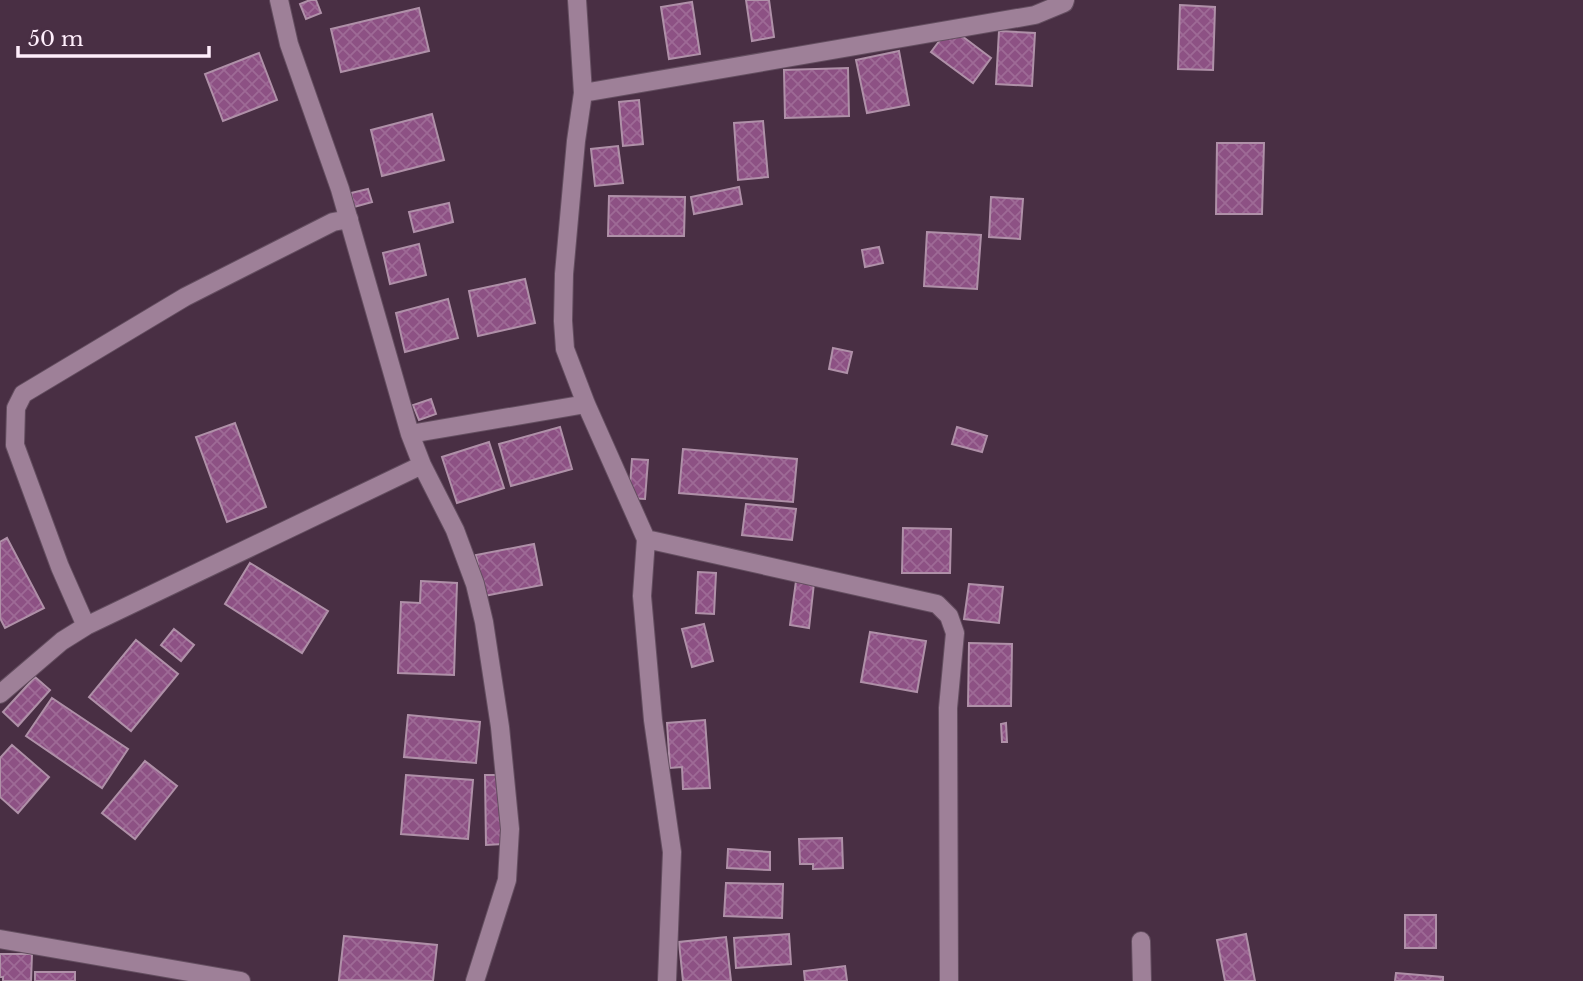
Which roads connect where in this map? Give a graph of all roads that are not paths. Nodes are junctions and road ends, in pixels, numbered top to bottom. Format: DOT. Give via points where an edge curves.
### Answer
graph roads {
  1 [pos="279,0"];
  2 [pos="577,0"];
  3 [pos="1065,0"];
  4 [pos="583,93"];
  5 [pos="349,219"];
  6 [pos="586,404"];
  7 [pos="410,434"];
  8 [pos="422,465"];
  9 [pos="646,539"];
  10 [pos="86,626"];
  11 [pos="0,694"];
  12 [pos="0,939"];
  13 [pos="1141,942"];
  14 [pos="241,981"];
  15 [pos="475,981"];
  16 [pos="667,981"];
  17 [pos="948,981"];
  18 [pos="1142,981"];
  1 -- 5 [label="street" via="289,44"];
  2 -- 4 [label="street"];
  3 -- 4 [label="street" via="1035,15"];
  4 -- 6 [label="street" via="563,321 565,349"];
  5 -- 7 [label="street"];
  5 -- 10 [label="street" via="333,222 185,297 23,394 16,408 15,445"];
  6 -- 7 [label="street"];
  6 -- 9 [label="street"];
  7 -- 8 [label="street"];
  8 -- 10 [label="street"];
  8 -- 15 [label="street" via="455,530 475,584 500,726 510,829 507,880"];
  9 -- 16 [label="street" via="642,596 671,852"];
  9 -- 17 [label="street" via="937,604 949,616 955,633 948,708"];
  10 -- 11 [label="street"];
  12 -- 14 [label="street"];
  13 -- 18 [label="street"];
}
